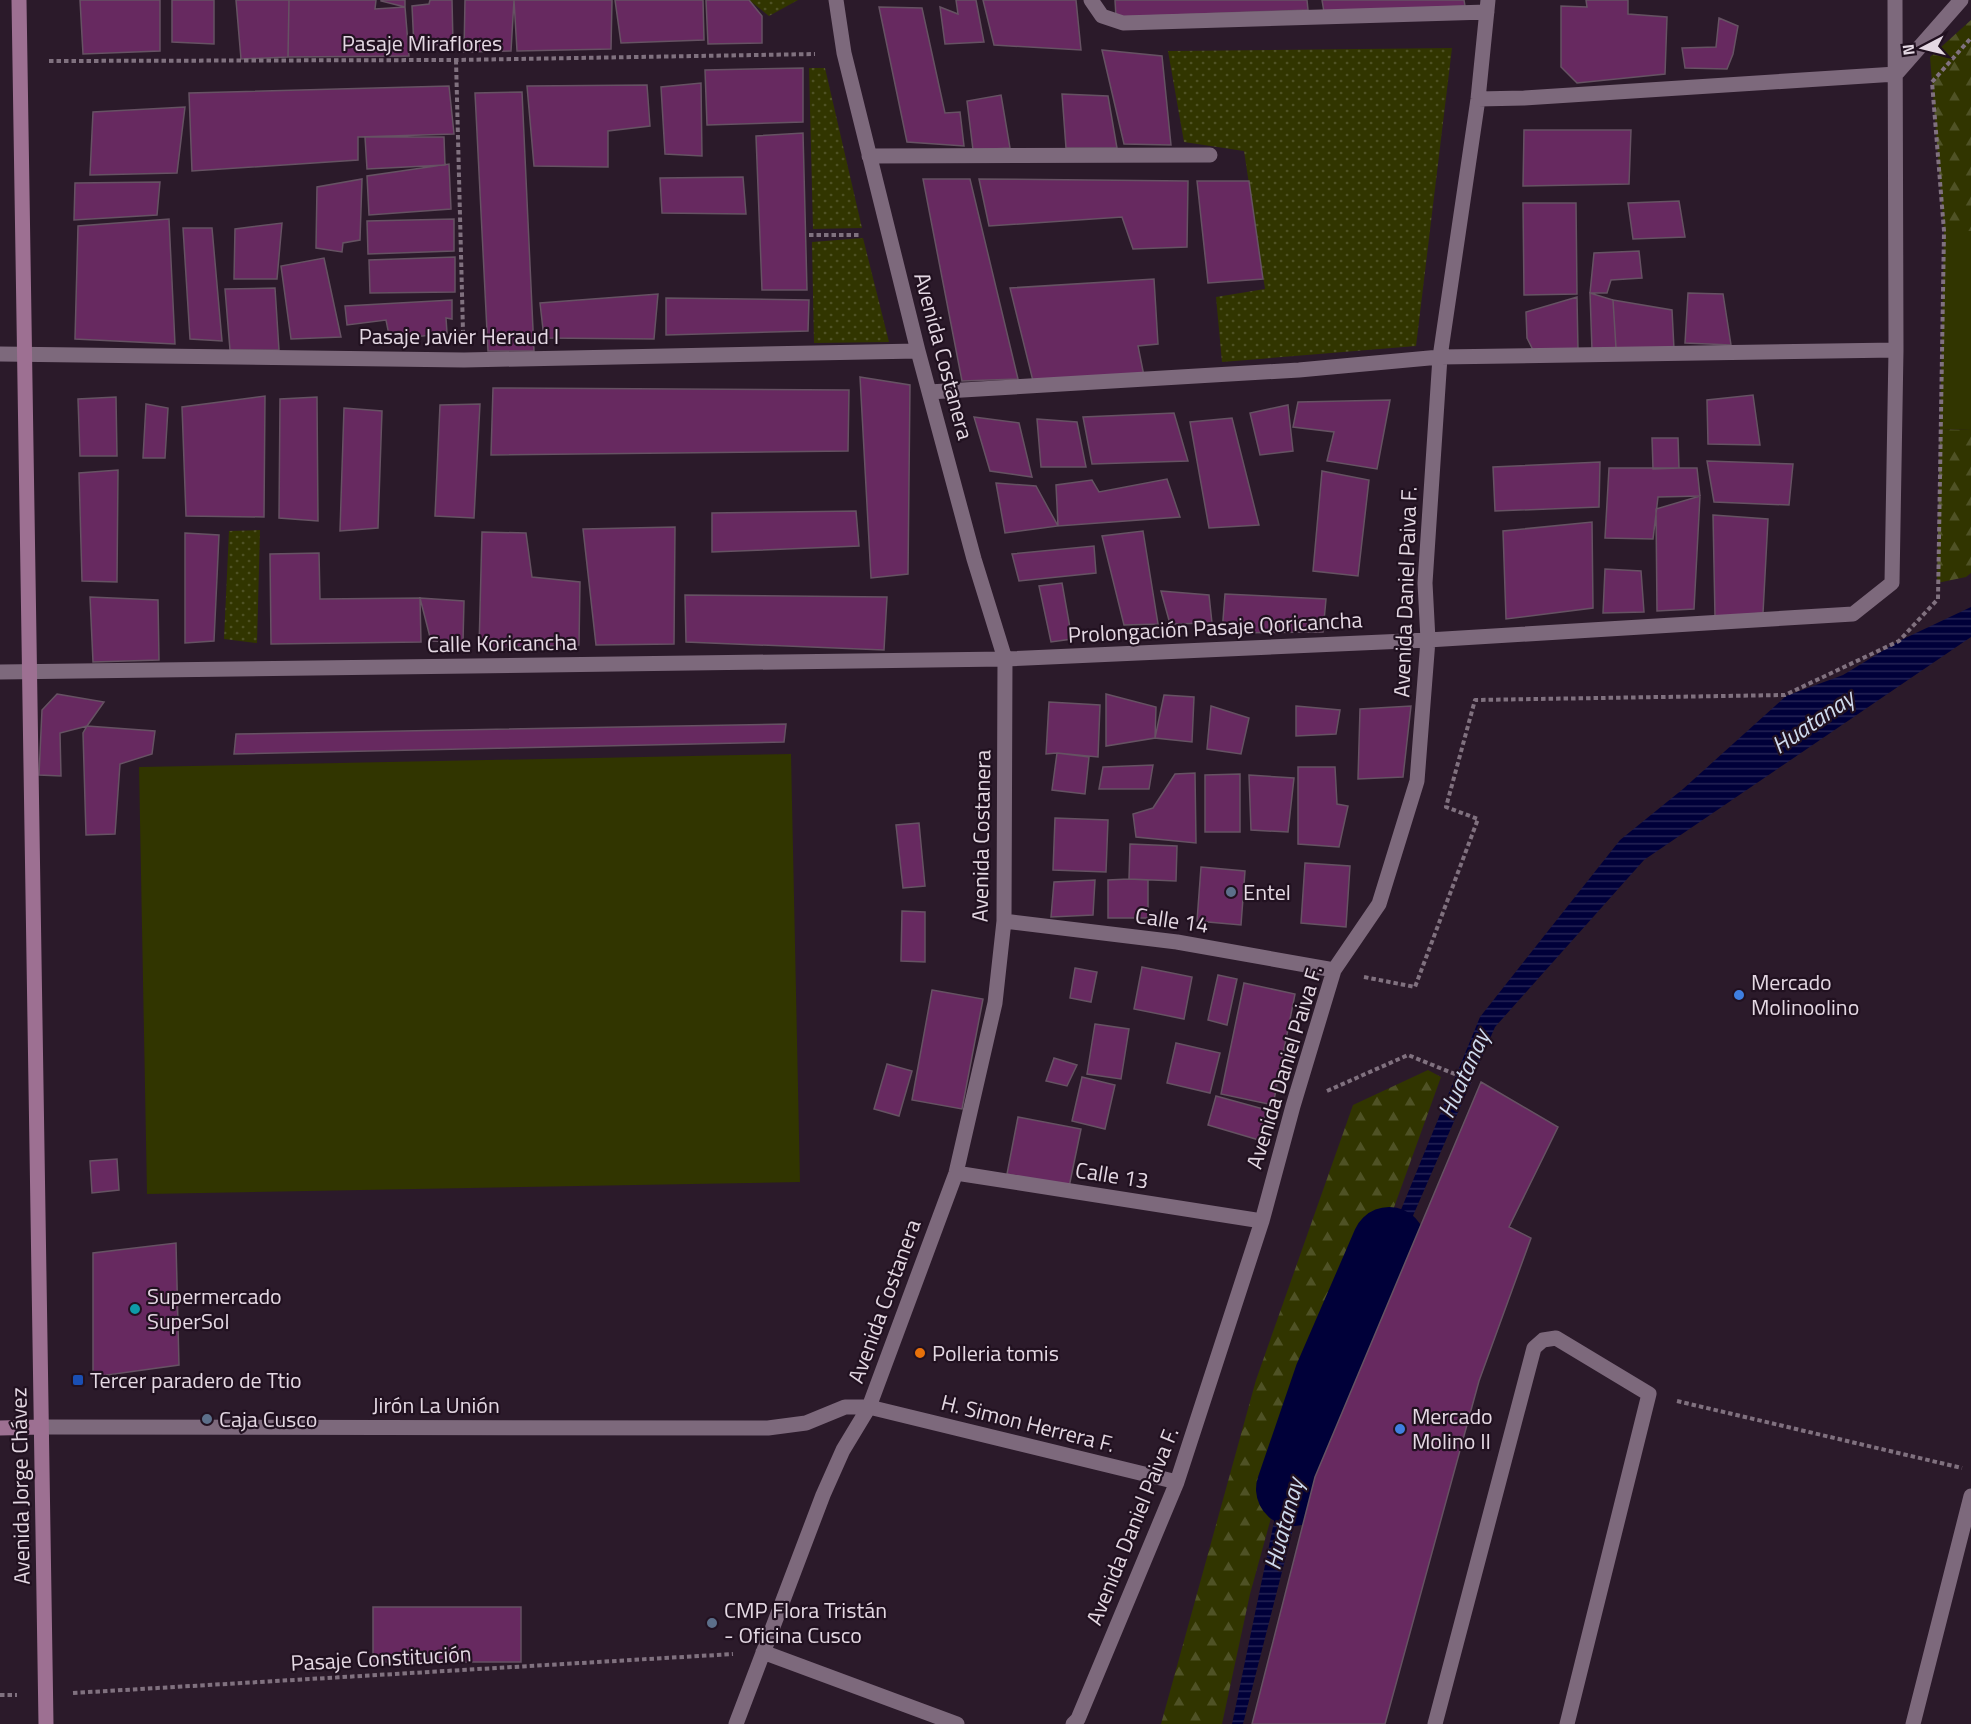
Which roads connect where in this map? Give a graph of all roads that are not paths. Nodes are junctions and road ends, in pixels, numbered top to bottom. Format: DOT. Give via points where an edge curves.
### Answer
graph roads {
  1 [pos="19,0"];
  2 [pos="836,0"];
  3 [pos="1091,0"];
  4 [pos="1895,0"];
  5 [pos="1961,0"];
  6 [pos="1488,6"];
  7 [pos="1896,74"];
  8 [pos="1478,99"];
  9 [pos="1210,155"];
  10 [pos="869,156"];
  11 [pos="1896,350"];
  12 [pos="918,351"];
  13 [pos="0,354"];
  14 [pos="25,354"];
  15 [pos="1440,357"];
  16 [pos="929,392"];
  17 [pos="1428,640"];
  18 [pos="1005,660"];
  19 [pos="0,672"];
  20 [pos="31,672"];
  21 [pos="1004,921"];
  22 [pos="1334,970"];
  23 [pos="956,1173"];
  24 [pos="1262,1221"];
  25 [pos="869,1407"];
  26 [pos="41,1427"];
  27 [pos="0,1428"];
  28 [pos="1177,1482"];
  29 [pos="1971,1496"];
  30 [pos="764,1652"];
  31 [pos="46,1724"];
  32 [pos="736,1724"];
  33 [pos="957,1724"];
  34 [pos="1073,1724"];
  35 [pos="1435,1724"];
  36 [pos="1567,1724"];
  37 [pos="1913,1724"];
  1 -- 14 [label="street, Avenida Jorge Chávez"];
  2 -- 10 [label="street, Avenida Costanera" via="844,53"];
  3 -- 6 [label="street" via="1102,16 1123,23"];
  4 -- 7 [label="street"];
  5 -- 7 [label="street"];
  6 -- 8 [label="street, Avenida Daniel Paiva F."];
  7 -- 8 [label="street"];
  7 -- 11 [label="street"];
  8 -- 15 [label="street, Avenida Daniel Paiva F."];
  9 -- 10 [label="street"];
  10 -- 12 [label="street, Avenida Costanera"];
  11 -- 15 [label="street"];
  11 -- 17 [label="street, Prolongación Pasaje Qoricancha" via="1892,583 1853,614"];
  12 -- 14 [label="street, Pasaje Javier Heraud I" via="464,360"];
  12 -- 16 [label="street, Avenida Costanera"];
  13 -- 14 [label="street, Pasaje Javier Heraud I"];
  14 -- 20 [label="street, Avenida Jorge Chávez"];
  15 -- 16 [label="street" via="1299,370"];
  15 -- 17 [label="street, Avenida Daniel Paiva F." via="1425,583"];
  16 -- 18 [label="street, Avenida Costanera"];
  17 -- 18 [label="street, Prolongación Pasaje Qoricancha"];
  17 -- 22 [label="street, Avenida Daniel Paiva F." via="1417,781 1379,904"];
  18 -- 20 [label="street, Calle Koricancha"];
  18 -- 21 [label="street, Avenida Costanera"];
  19 -- 20 [label="street, Calle Koricancha"];
  20 -- 26 [label="street, Avenida Jorge Chávez"];
  21 -- 22 [label="street, Calle 14" via="1177,942"];
  21 -- 23 [label="street, Avenida Costanera" via="995,1003"];
  22 -- 24 [label="street, Avenida Daniel Paiva F."];
  23 -- 24 [label="street, Calle 13"];
  23 -- 25 [label="street, Avenida Costanera"];
  24 -- 28 [label="street, Avenida Daniel Paiva F."];
  25 -- 26 [label="street, Jirón La Unión" via="845,1407 806,1423 768,1428"];
  25 -- 28 [label="street, H. Simon Herrera F."];
  25 -- 30 [label="street, Avenida Costanera" via="843,1450 823,1495"];
  26 -- 27 [label="street, Jirón La Unión"];
  26 -- 31 [label="street, Avenida Jorge Chávez"];
  28 -- 34 [label="street, Avenida Daniel Paiva F."];
  29 -- 37 [label="street"];
  30 -- 32 [label="street, Avenida Costanera"];
  30 -- 33 [label="street"];
  35 -- 36 [label="street" via="1534,1348 1544,1340 1556,1338 1649,1394"];
}
